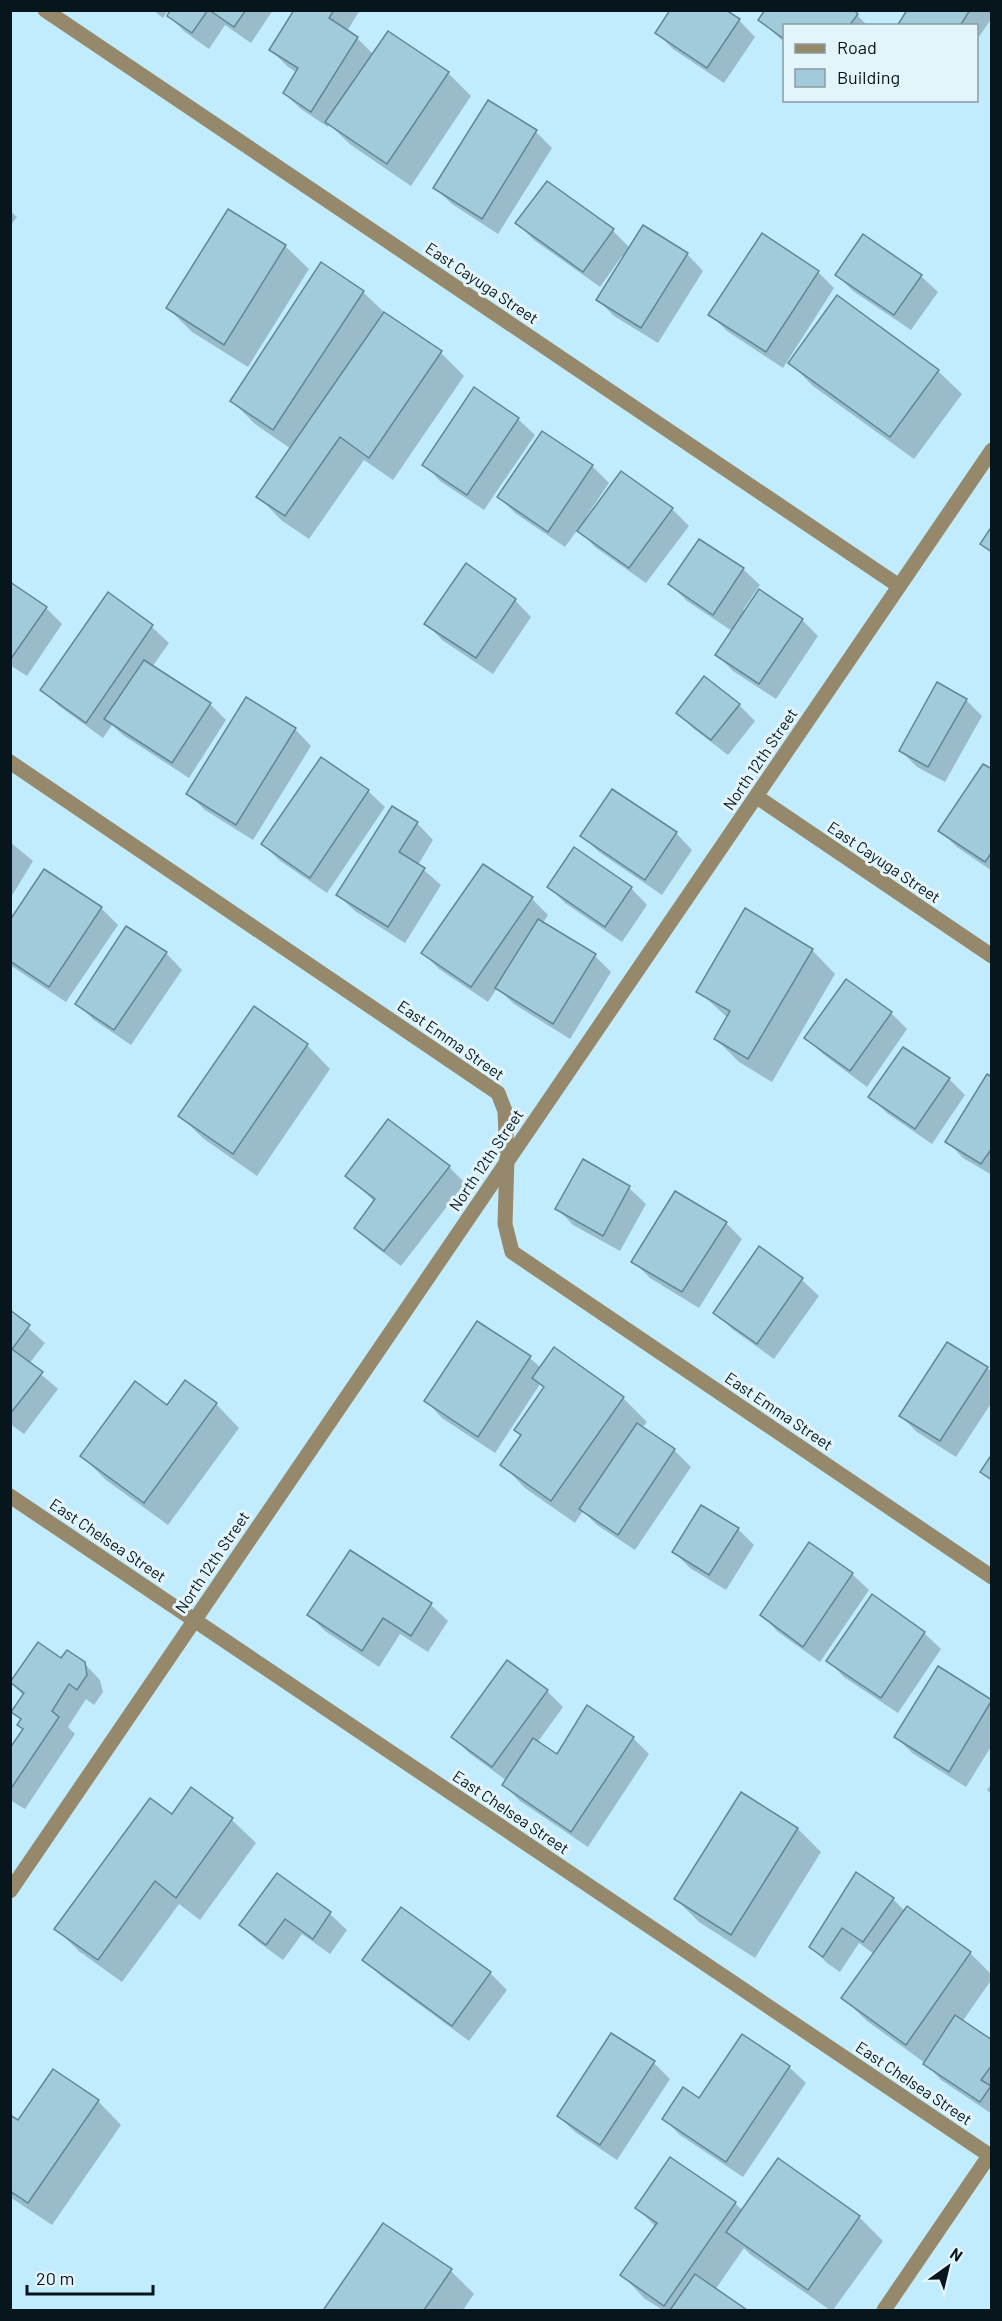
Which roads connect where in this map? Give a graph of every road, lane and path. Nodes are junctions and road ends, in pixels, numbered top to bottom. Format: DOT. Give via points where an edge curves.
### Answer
graph roads {
  1 [pos="45,10"];
  2 [pos="992,450"];
  3 [pos="899,586"];
  4 [pos="10,762"];
  5 [pos="757,797"];
  6 [pos="992,956"];
  7 [pos="507,1159"];
  8 [pos="10,1496"];
  9 [pos="992,1577"];
  10 [pos="195,1619"];
  11 [pos="10,1891"];
  12 [pos="990,2157"];
  13 [pos="884,2310"];
  1 -- 3 [label="street, East Cayuga Street"];
  2 -- 3 [label="street, North 12th Street"];
  3 -- 5 [label="street, North 12th Street"];
  4 -- 7 [label="street, East Emma Street" via="498,1093 505,1111"];
  5 -- 6 [label="street, East Cayuga Street"];
  5 -- 7 [label="street, North 12th Street"];
  7 -- 9 [label="street, East Emma Street" via="505,1224 512,1252"];
  7 -- 10 [label="street, North 12th Street"];
  8 -- 10 [label="street, East Chelsea Street"];
  10 -- 11 [label="street, North 12th Street"];
  10 -- 12 [label="street, East Chelsea Street"];
  12 -- 13 [label="street"];
}
